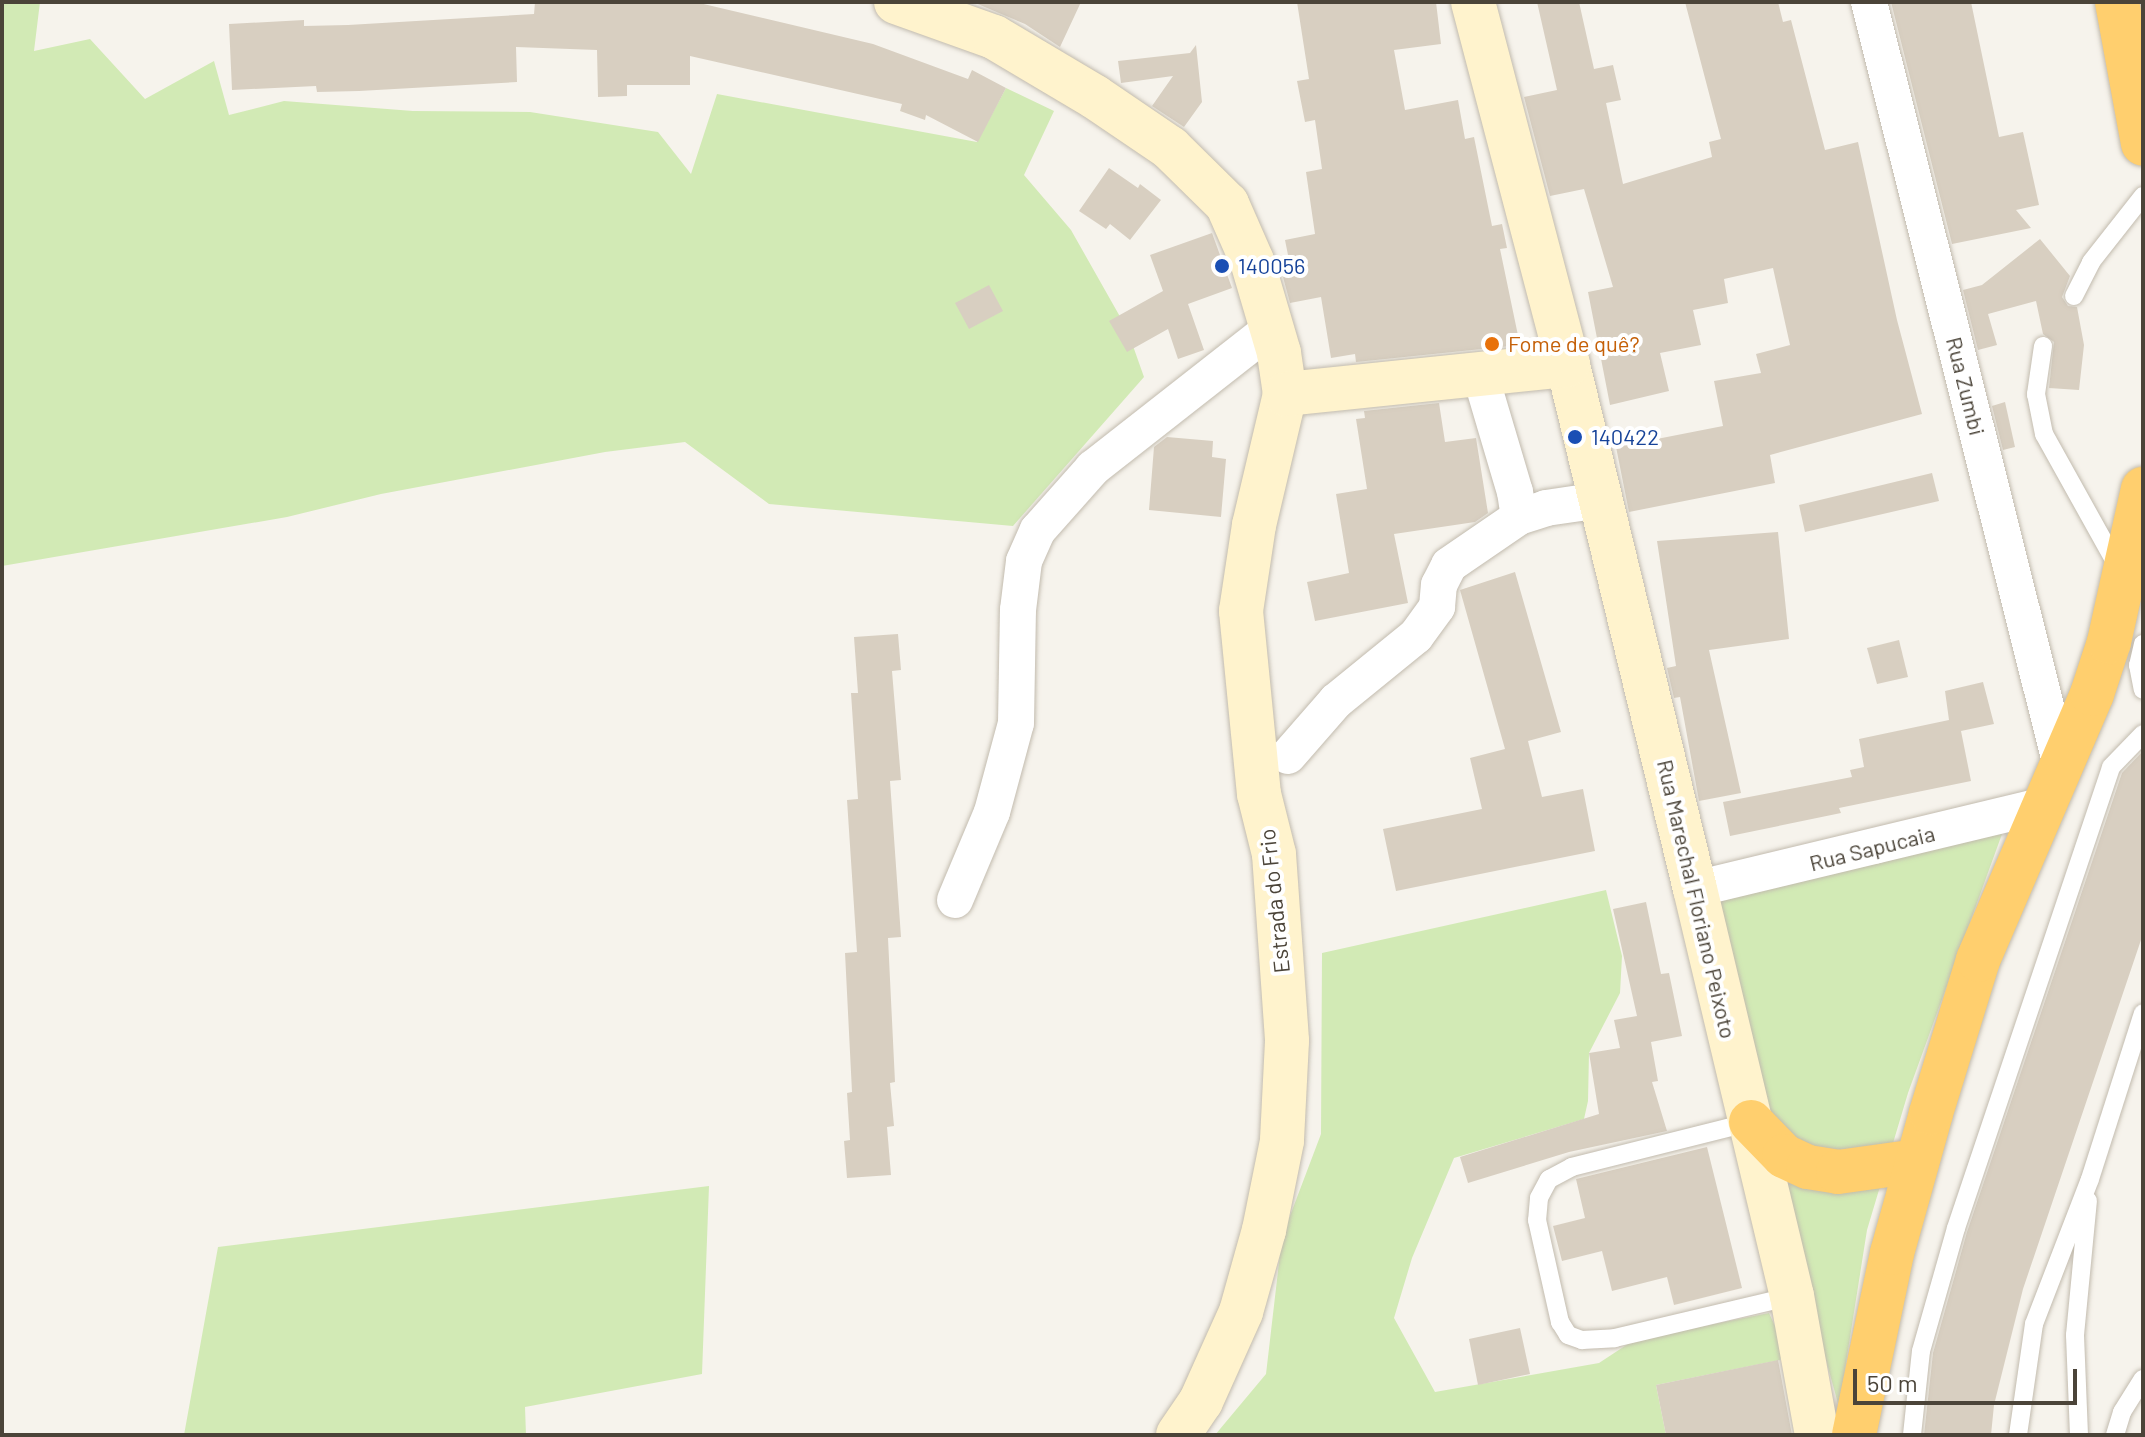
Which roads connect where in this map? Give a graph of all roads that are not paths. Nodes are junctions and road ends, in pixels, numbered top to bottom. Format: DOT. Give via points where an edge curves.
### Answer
graph roads {
  1 [pos="896,2"];
  2 [pos="1473,2"];
  3 [pos="1869,2"];
  4 [pos="2117,2"];
  5 [pos="2143,144"];
  6 [pos="2143,196"];
  7 [pos="2074,296"];
  8 [pos="2043,346"];
  9 [pos="1279,358"];
  10 [pos="1568,365"];
  11 [pos="1480,374"];
  12 [pos="2143,489"];
  13 [pos="1601,500"];
  14 [pos="1519,517"];
  15 [pos="2124,577"];
  16 [pos="2143,644"];
  17 [pos="2143,690"];
  18 [pos="2143,734"];
  19 [pos="1288,756"];
  20 [pos="2055,787"];
  21 [pos="1695,889"];
  22 [pos="955,900"];
  23 [pos="2143,1013"];
  24 [pos="1751,1122"];
  25 [pos="1917,1161"];
  26 [pos="2090,1179"];
  27 [pos="1792,1296"];
  28 [pos="2143,1379"];
  29 [pos="1178,1435"];
  30 [pos="1817,1435"];
  31 [pos="1854,1435"];
  32 [pos="1912,1435"];
  33 [pos="2018,1435"];
  34 [pos="2079,1435"];
  35 [pos="2115,1435"];
  1 -- 9 [label="main road" via="994,37 1170,148 1227,204 1252,261"];
  2 -- 10 [label="main road, Rua Marechal Floriano Peixoto"];
  3 -- 20 [label="street, Rua Zumbi"];
  4 -- 5 [label="highway"];
  6 -- 7 [label="lane" via="2091,262"];
  8 -- 15 [label="lane" via="2036,394 2044,434"];
  9 -- 11 [label="main road"];
  9 -- 22 [label="street" via="1093,468 1038,530 1024,561 1018,610 1016,723 992,812"];
  9 -- 29 [label="main road, Estrada do Frio" via="1241,611 1257,780 1274,854 1287,1041 1282,1141 1241,1312 1201,1401"];
  10 -- 11 [label="main road"];
  10 -- 13 [label="main road, Rua Marechal Floriano Peixoto"];
  11 -- 14 [label="street"];
  12 -- 15 [label="highway"];
  13 -- 14 [label="street"];
  13 -- 21 [label="main road, Rua Marechal Floriano Peixoto"];
  14 -- 19 [label="street" via="1449,565 1439,585 1437,607 1416,636 1336,701"];
  15 -- 20 [label="highway" via="2109,642"];
  16 -- 17 [label="lane" via="2138,665"];
  18 -- 32 [label="lane" via="2119,756 2104,785 1956,1228 1921,1351"];
  20 -- 21 [label="street, Rua Sapucaia"];
  20 -- 25 [label="highway" via="1978,960"];
  21 -- 24 [label="main road, Rua Marechal Floriano Peixoto"];
  23 -- 26 [label="lane"];
  24 -- 25 [label="highway" via="1784,1156 1808,1167 1838,1172"];
  24 -- 27 [label="main road, Rua Marechal Floriano Peixoto"];
  24 -- 27 [label="lane" via="1572,1167 1549,1179 1539,1198 1537,1220 1560,1322 1568,1335 1582,1340 1615,1338"];
  25 -- 31 [label="highway"];
  26 -- 33 [label="lane" via="2034,1324"];
  26 -- 34 [label="lane" via="2075,1335"];
  27 -- 30 [label="main road, Rua Marechal Floriano Peixoto"];
  28 -- 35 [label="lane" via="2122,1412"];
}
